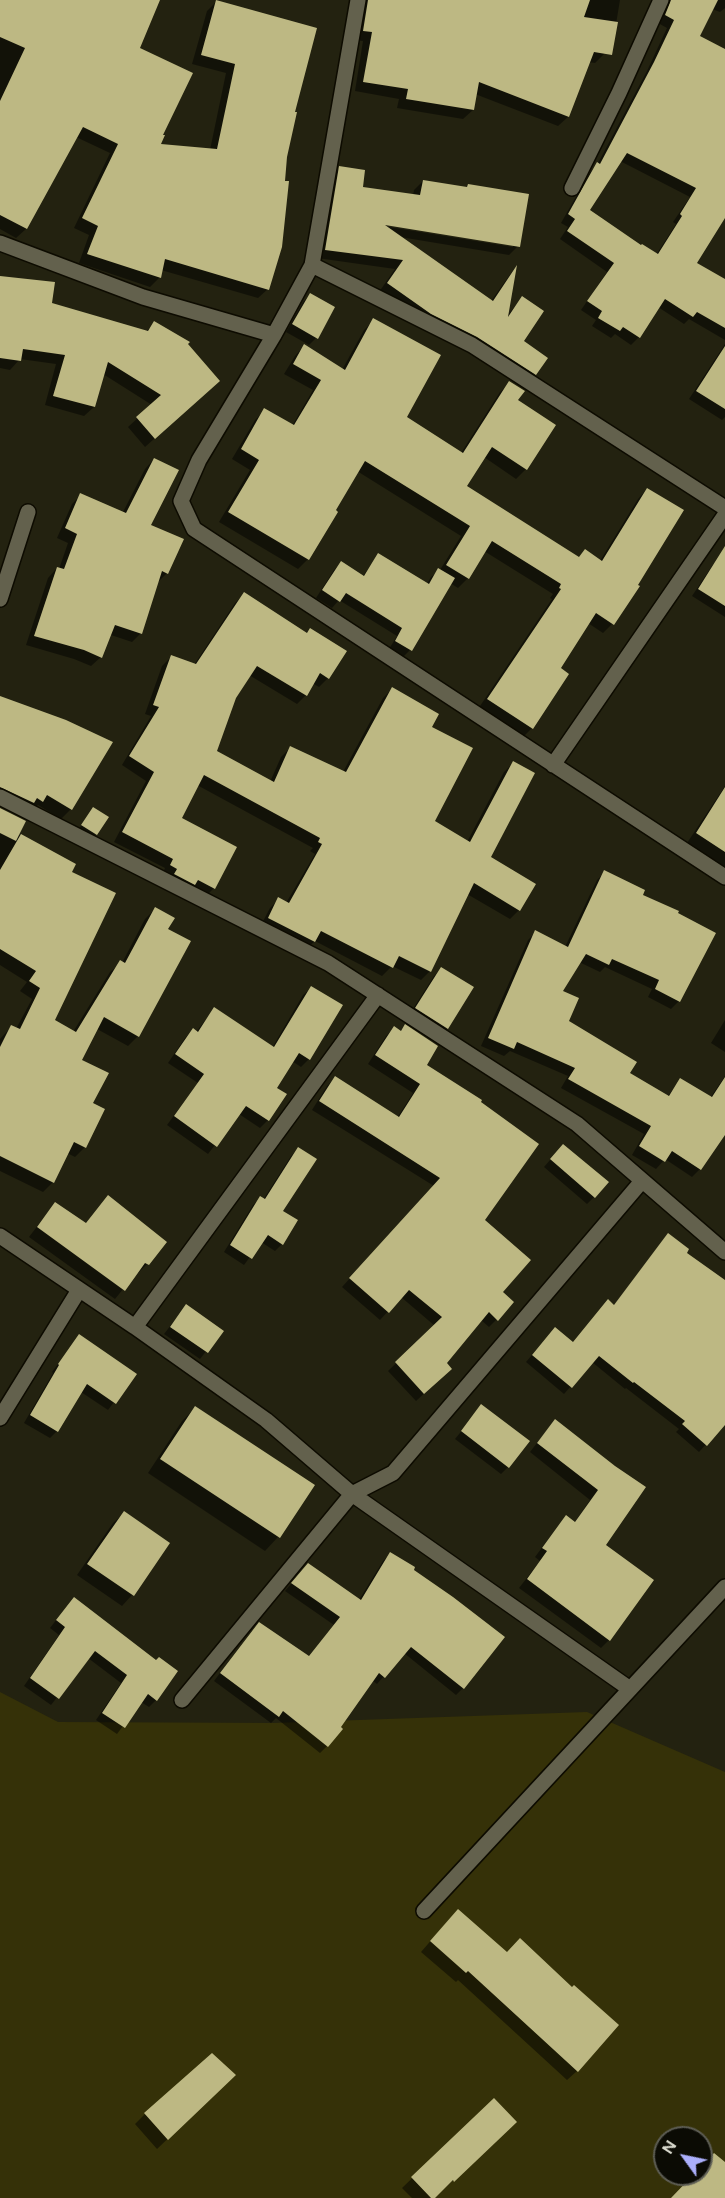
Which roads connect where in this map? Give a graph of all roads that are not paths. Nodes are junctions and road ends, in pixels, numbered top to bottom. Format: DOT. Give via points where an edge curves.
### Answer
graph roads {
  1 [pos="358,0"];
  2 [pos="661,0"];
  3 [pos="572,188"];
  4 [pos="0,243"];
  5 [pos="312,265"];
  6 [pos="274,335"];
  7 [pos="725,508"];
  8 [pos="27,512"];
  9 [pos="725,515"];
  10 [pos="0,599"];
  11 [pos="553,765"];
  12 [pos="0,797"];
  13 [pos="725,877"];
  14 [pos="378,995"];
  15 [pos="642,1181"];
  16 [pos="0,1236"];
  17 [pos="725,1252"];
  18 [pos="79,1290"];
  19 [pos="135,1327"];
  20 [pos="0,1418"];
  21 [pos="352,1494"];
  22 [pos="725,1587"];
  23 [pos="630,1689"];
  24 [pos="182,1700"];
  25 [pos="424,1911"];
  1 -- 5 [label="street"];
  2 -- 3 [label="street"];
  4 -- 6 [label="street" via="143,297"];
  5 -- 6 [label="street"];
  5 -- 7 [label="street" via="472,345"];
  6 -- 11 [label="street" via="199,460 181,501 194,529"];
  8 -- 10 [label="street"];
  9 -- 11 [label="street"];
  11 -- 13 [label="street"];
  12 -- 14 [label="street" via="328,963"];
  14 -- 15 [label="street" via="577,1124"];
  14 -- 19 [label="street"];
  15 -- 17 [label="street"];
  15 -- 21 [label="street" via="393,1473"];
  16 -- 18 [label="street"];
  18 -- 19 [label="street"];
  18 -- 20 [label="street"];
  19 -- 21 [label="street" via="266,1420"];
  21 -- 23 [label="street"];
  21 -- 24 [label="street"];
  22 -- 23 [label="street"];
  23 -- 25 [label="street"];
}
